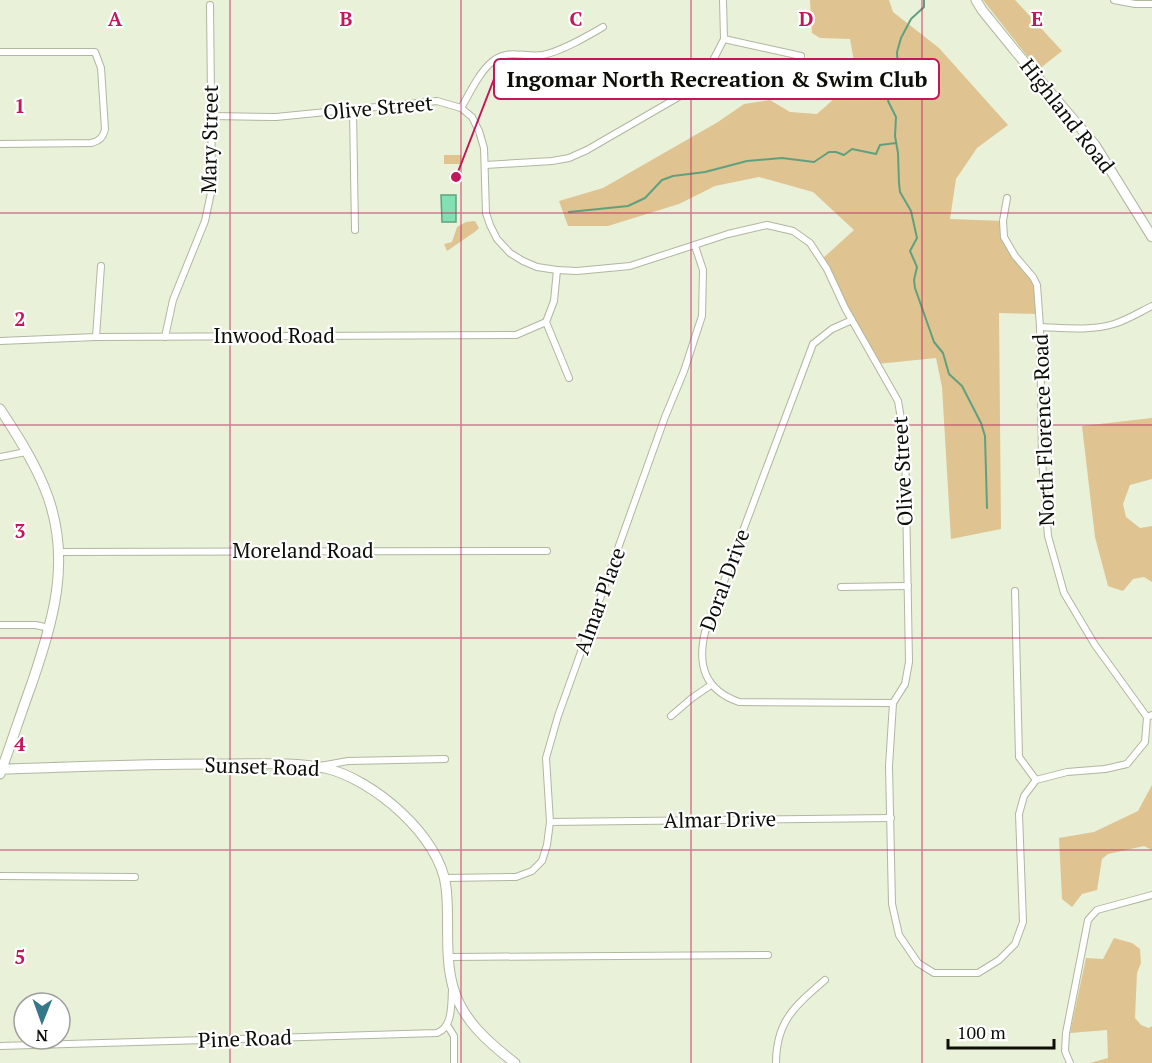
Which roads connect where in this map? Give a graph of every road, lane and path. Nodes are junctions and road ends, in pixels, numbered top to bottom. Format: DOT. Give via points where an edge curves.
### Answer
graph roads {
  1 [pos="723,0"];
  2 [pos="976,0"];
  3 [pos="1114,0"];
  4 [pos="1152,4"];
  5 [pos="210,5"];
  6 [pos="603,27"];
  7 [pos="724,39"];
  8 [pos="0,52"];
  9 [pos="801,56"];
  10 [pos="461,108"];
  11 [pos="353,110"];
  12 [pos="212,116"];
  13 [pos="0,144"];
  14 [pos="485,165"];
  15 [pos="1007,198"];
  16 [pos="355,230"];
  17 [pos="1152,237"];
  18 [pos="695,246"];
  19 [pos="101,266"];
  20 [pos="556,270"];
  21 [pos="1152,306"];
  22 [pos="852,320"];
  23 [pos="546,322"];
  24 [pos="1040,327"];
  25 [pos="96,337"];
  26 [pos="165,337"];
  27 [pos="0,341"];
  28 [pos="569,378"];
  29 [pos="0,409"];
  30 [pos="26,452"];
  31 [pos="0,457"];
  32 [pos="547,551"];
  33 [pos="59,552"];
  34 [pos="908,586"];
  35 [pos="841,587"];
  36 [pos="1015,591"];
  37 [pos="0,625"];
  38 [pos="50,628"];
  39 [pos="711,685"];
  40 [pos="893,703"];
  41 [pos="670,716"];
  42 [pos="1150,716"];
  43 [pos="445,759"];
  44 [pos="316,767"];
  45 [pos="1,772"];
  46 [pos="1036,780"];
  47 [pos="891,818"];
  48 [pos="550,822"];
  49 [pos="0,876"];
  50 [pos="135,877"];
  51 [pos="445,878"];
  52 [pos="1152,895"];
  53 [pos="768,955"];
  54 [pos="449,957"];
  55 [pos="825,980"];
  56 [pos="453,987"];
  57 [pos="447,1025"];
  58 [pos="0,1046"];
  59 [pos="454,1063"];
  60 [pos="515,1063"];
  61 [pos="776,1063"];
  62 [pos="1070,1063"];
  1 -- 7 [label="street"];
  2 -- 17 [label="street, Highland Road" via="1095,145"];
  3 -- 4 [label="street"];
  5 -- 12 [label="street, Mary Street"];
  6 -- 10 [label="street" via="542,55 507,53 492,61"];
  7 -- 9 [label="street"];
  7 -- 14 [label="street" via="697,84 587,150 552,161"];
  8 -- 13 [label="street" via="98,54 105,129 101,139 91,143"];
  10 -- 11 [label="street, Olive Street" via="437,101"];
  10 -- 14 [label="street, Olive Street" via="472,117 479,131"];
  11 -- 12 [label="street, Olive Street" via="276,117"];
  11 -- 16 [label="street"];
  12 -- 26 [label="street, Mary Street" via="212,188 205,221 173,300"];
  14 -- 20 [label="street, Olive Street" via="486,213 498,239 523,261"];
  15 -- 24 [label="street, North Florence Road" via="1004,237 1034,277"];
  18 -- 20 [label="street, Olive Street" via="630,266"];
  18 -- 22 [label="street, Olive Street" via="767,225 793,231 810,243"];
  18 -- 48 [label="street, Almar Place" via="703,270 702,316 558,716 546,758"];
  19 -- 25 [label="street"];
  20 -- 23 [label="street" via="554,301"];
  21 -- 24 [label="street" via="1106,326"];
  22 -- 34 [label="street, Olive Street" via="898,401 905,442"];
  22 -- 39 [label="street, Doral Drive" via="813,344 705,632 702,661"];
  23 -- 26 [label="street, Inwood Road" via="516,335"];
  23 -- 28 [label="street"];
  24 -- 42 [label="street, North Florence Road" via="1042,460 1048,536 1064,593 1095,645"];
  25 -- 26 [label="street, Inwood Road"];
  25 -- 27 [label="street, Inwood Road"];
  29 -- 30 [label="street"];
  30 -- 31 [label="street"];
  30 -- 33 [label="street" via="49,500"];
  32 -- 33 [label="street, Moreland Road"];
  33 -- 38 [label="street" via="57,596"];
  34 -- 35 [label="street"];
  34 -- 40 [label="street, Olive Street" via="909,662 904,684"];
  36 -- 46 [label="street" via="1019,756"];
  37 -- 38 [label="street"];
  38 -- 45 [label="street"];
  39 -- 40 [label="street" via="740,702"];
  39 -- 41 [label="street"];
  40 -- 47 [label="street, Olive Street"];
  42 -- 46 [label="street" via="1145,742 1127,764"];
  43 -- 44 [label="street" via="348,761"];
  44 -- 45 [label="street, Sunset Road" via="207,764"];
  44 -- 51 [label="street, Sunset Road" via="358,782 403,814 430,843"];
  46 -- 47 [label="street, Olive Street" via="1024,796 1019,814 1023,922 1015,944 978,973 934,973 918,963 899,935 892,904"];
  47 -- 48 [label="street, Almar Drive"];
  48 -- 51 [label="street, Almar Place" via="542,861 532,871 516,877"];
  49 -- 50 [label="street"];
  51 -- 54 [label="street, Sunset Road"];
  52 -- 62 [label="street" via="1097,910 1088,920 1066,1033 1065,1051"];
  53 -- 54 [label="street"];
  54 -- 56 [label="street, Sunset Road"];
  55 -- 61 [label="street" via="785,1020"];
  56 -- 57 [label="street"];
  56 -- 60 [label="street, Sunset Road" via="479,1032"];
  57 -- 58 [label="street, Pine Road" via="432,1034"];
  57 -- 59 [label="street" via="454,1036"];
}
